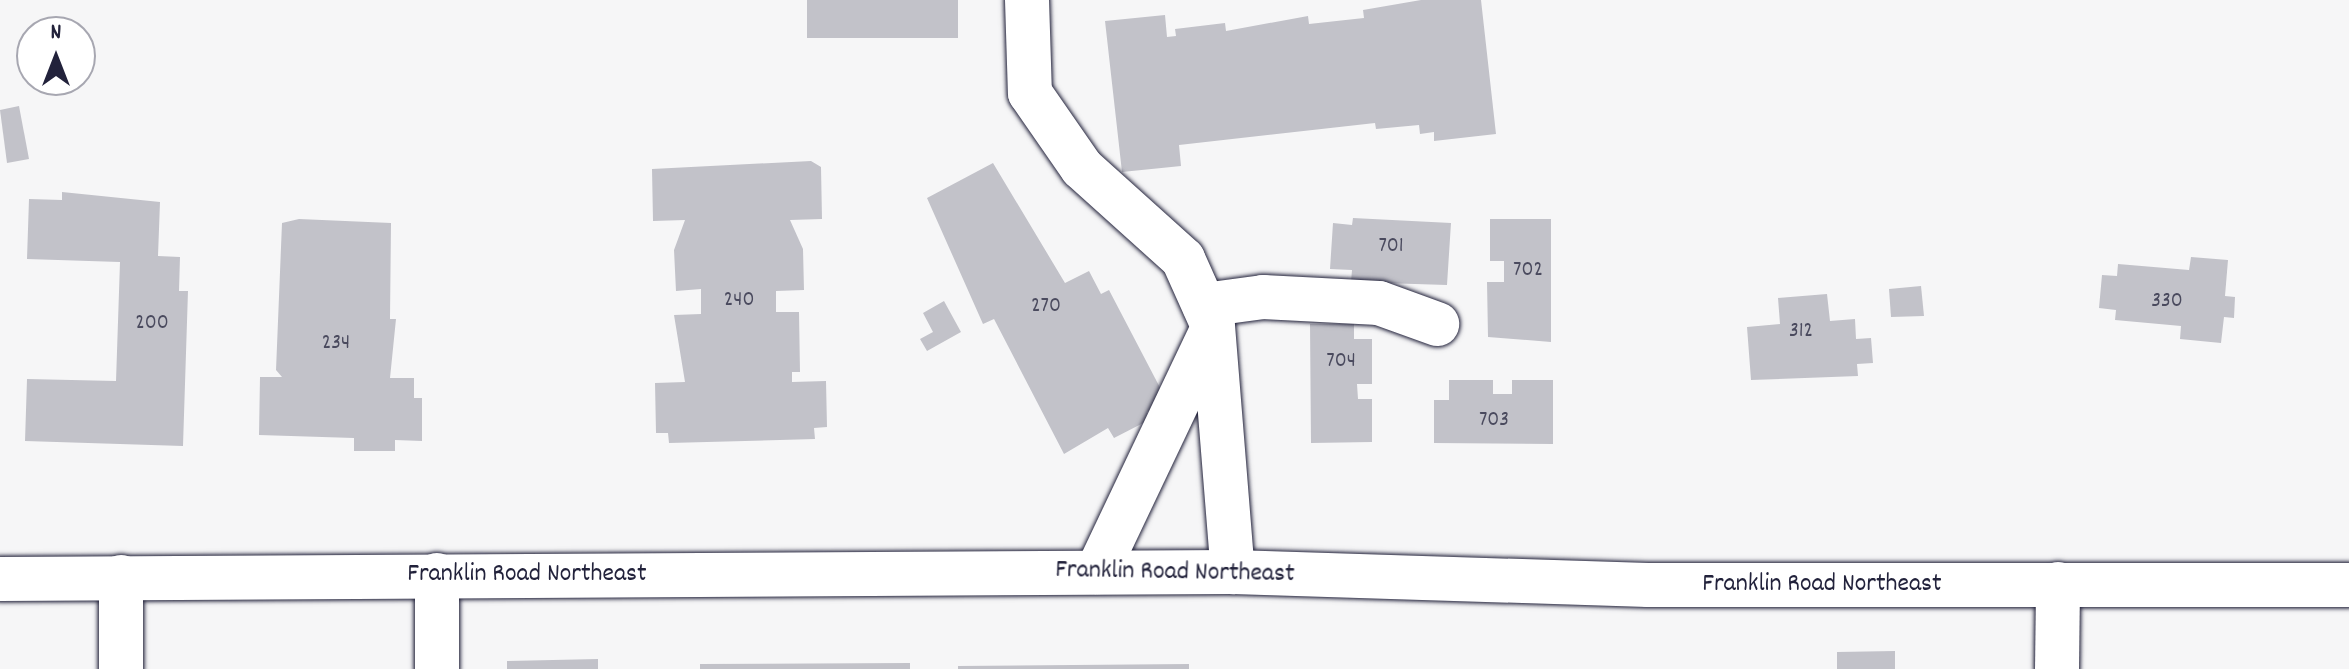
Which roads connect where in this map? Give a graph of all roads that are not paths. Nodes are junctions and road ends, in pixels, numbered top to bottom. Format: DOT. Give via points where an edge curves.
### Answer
graph roads {
  1 [pos="1027,0"];
  2 [pos="1209,315"];
  3 [pos="1437,324"];
  4 [pos="1160,447"];
  5 [pos="1224,449"];
  6 [pos="1097,572"];
  7 [pos="1233,572"];
  8 [pos="437,575"];
  9 [pos="121,577"];
  10 [pos="0,579"];
  11 [pos="2058,584"];
  12 [pos="2349,585"];
  13 [pos="121,669"];
  14 [pos="437,669"];
  15 [pos="2057,669"];
  1 -- 2 [label="street" via="1030,93 1082,168 1183,259"];
  2 -- 3 [label="street" via="1263,297 1379,303"];
  2 -- 4 [label="street"];
  2 -- 5 [label="street"];
  4 -- 5 [label="street"];
  4 -- 6 [label="street"];
  5 -- 7 [label="street"];
  6 -- 7 [label="street, Franklin Road Northeast"];
  6 -- 8 [label="street, Franklin Road Northeast"];
  7 -- 11 [label="street, Franklin Road Northeast" via="1648,585"];
  8 -- 9 [label="street, Franklin Road Northeast"];
  8 -- 14 [label="street"];
  9 -- 10 [label="street, Franklin Road Northeast"];
  9 -- 13 [label="street"];
  11 -- 12 [label="street, Franklin Road Northeast"];
  11 -- 15 [label="street"];
}
